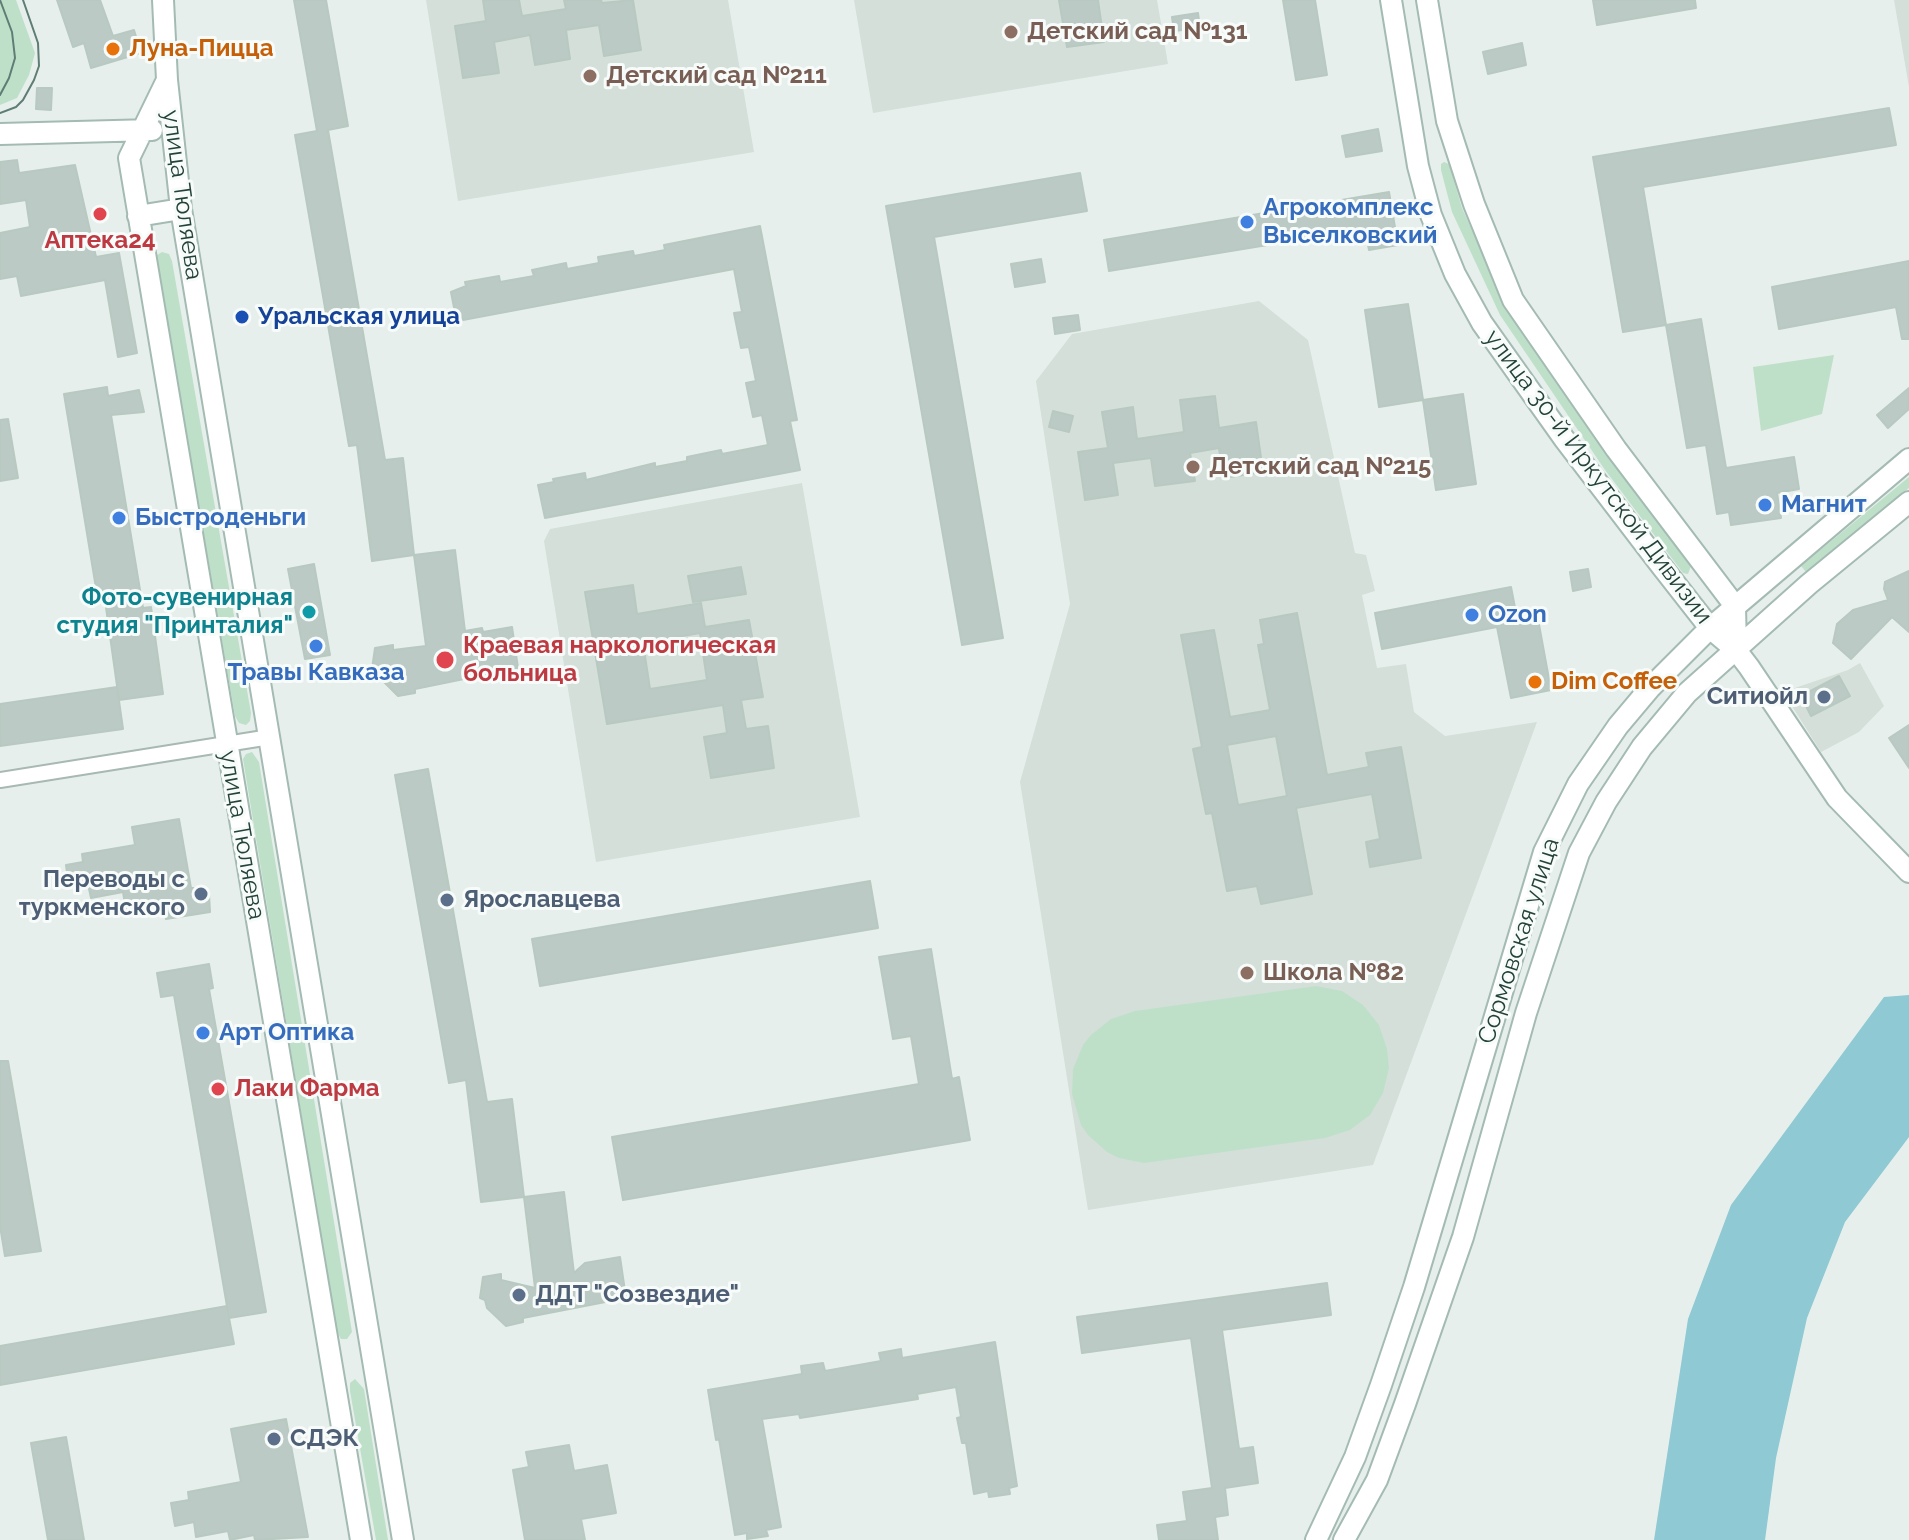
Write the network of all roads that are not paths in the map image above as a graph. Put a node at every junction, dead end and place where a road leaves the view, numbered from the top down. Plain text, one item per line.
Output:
1 (163, 0) edge
2 (1391, 0) edge
3 (1427, 0) edge
4 (167, 80) junction
5 (1447, 121) junction
6 (1412, 128) junction
7 (143, 130) junction
8 (172, 130) junction
9 (0, 134) edge
10 (181, 209) junction
11 (138, 216) junction
12 (1909, 459) edge
13 (1909, 502) edge
14 (1735, 606) junction
15 (1710, 628) junction
16 (1736, 650) junction
17 (270, 737) junction
18 (226, 743) junction
19 (0, 780) edge
20 (1909, 872) edge
21 (1346, 1475) junction
22 (1373, 1488) junction
23 (361, 1540) edge
24 (403, 1540) edge
25 (1316, 1540) edge
26 (1344, 1540) edge

1 - 4 main road
2 - 6 main road, улица 30-й Иркутской Дивизии
3 - 5 main road, улица 30-й Иркутской Дивизии
4 - 7 main road, улица Тюляева
4 - 8 main road, улица Тюляева
5 - 6 main road
5 - 14 main road, улица 30-й Иркутской Дивизии
6 - 15 main road, улица 30-й Иркутской Дивизии
7 - 8 main road
7 - 9 main road
7 - 11 main road, улица Тюляева
8 - 10 main road, улица Тюляева
10 - 11 main road
10 - 17 main road, улица Тюляева
11 - 18 main road, улица Тюляева
12 - 14 main road, Сормовская улица
13 - 16 main road, Сормовская улица
14 - 15 main road, Сормовская улица
14 - 16 main road, улица 30-й Иркутской Дивизии
15 - 16 main road, улица 30-й Иркутской Дивизии
15 - 21 main road, Сормовская улица
16 - 20 main road
16 - 22 main road, Сормовская улица
17 - 18 street
17 - 24 main road, улица Тюляева
18 - 19 street
18 - 23 main road, улица Тюляева
21 - 22 main road
21 - 25 main road, Сормовская улица
22 - 26 main road, Сормовская улица

